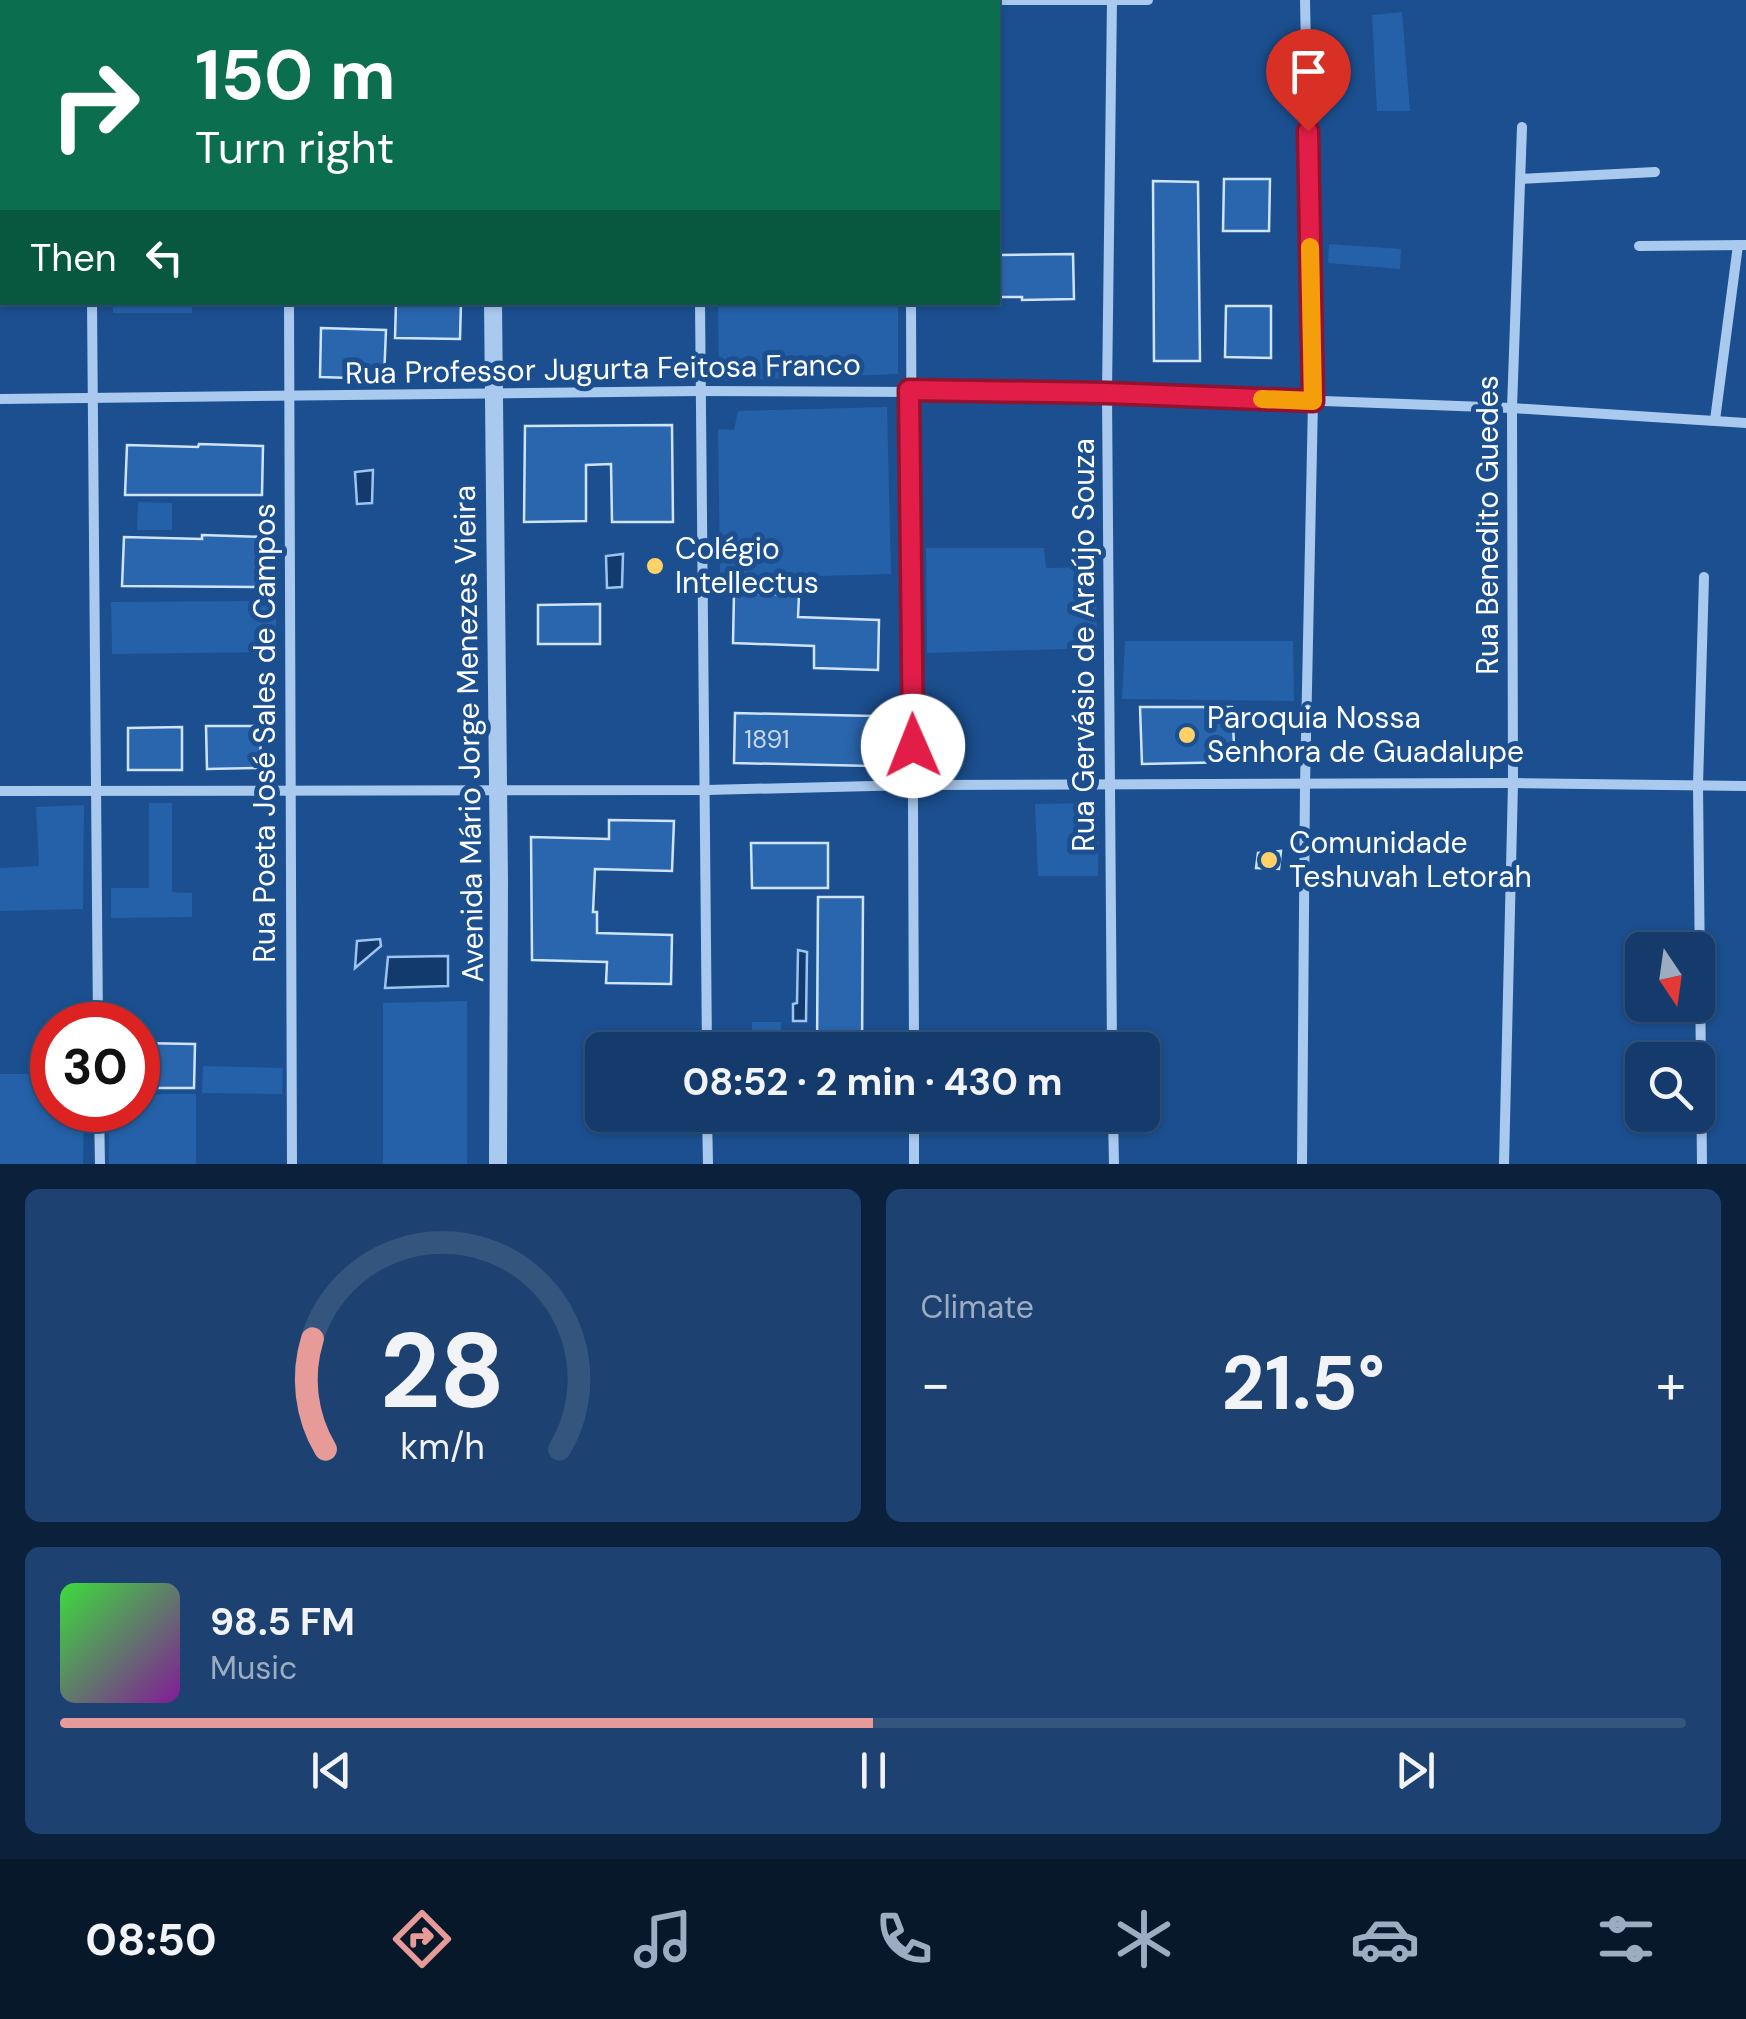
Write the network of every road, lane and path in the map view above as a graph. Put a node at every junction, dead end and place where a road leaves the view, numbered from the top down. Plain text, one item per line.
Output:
1 (1148, 0) edge
2 (1305, 0) edge
3 (1000, 1) edge
4 (1112, 1) edge
5 (1522, 127) dead end
6 (1655, 172) dead end
7 (1521, 178) junction
8 (1742, 245) edge
9 (1639, 246) dead end
10 (92, 305) edge
11 (289, 305) edge
12 (493, 305) edge
13 (700, 305) edge
14 (911, 305) edge
15 (909, 390) junction
16 (699, 392) junction
17 (1107, 393) junction
18 (493, 394) junction
19 (288, 398) junction
20 (0, 399) edge
21 (91, 400) junction
22 (1313, 401) junction
23 (1512, 408) junction
24 (1715, 420) junction
25 (1746, 423) edge
26 (1704, 577) dead end
27 (1512, 783) junction
28 (913, 785) junction
29 (1109, 785) junction
30 (1305, 785) junction
31 (1698, 785) junction
32 (1746, 786) edge
33 (94, 790) junction
34 (497, 790) junction
35 (706, 790) junction
36 (0, 791) edge
37 (291, 791) junction
38 (98, 1002) edge
39 (707, 1032) edge
40 (914, 1032) edge
41 (1112, 1032) edge
42 (99, 1132) edge
43 (707, 1132) edge
44 (914, 1132) edge
45 (1113, 1132) edge
46 (100, 1164) edge
47 (292, 1164) edge
48 (498, 1164) edge
49 (708, 1164) edge
50 (914, 1164) edge
51 (1114, 1164) edge
52 (1302, 1164) edge
53 (1504, 1164) edge
54 (1702, 1164) edge

1 - 4 street
2 - 22 street
3 - 4 street
4 - 17 street, Rua Gervásio de Araújo Souza
5 - 7 street, Rua Benedito Guedes
6 - 7 street
7 - 23 street, Rua Benedito Guedes
8 - 9 street
8 - 24 street
10 - 21 street
11 - 19 street, Rua Poeta José Sales de Campos
12 - 18 street, Avenida Mário Jorge Menezes Vieira
13 - 16 street
14 - 15 street
15 - 16 street, Rua Professor Jugurta Feitosa Franco
15 - 17 street, Rua Professor Jugurta Feitosa Franco
15 - 28 street
16 - 18 street, Rua Professor Jugurta Feitosa Franco
16 - 35 street
17 - 22 street, Rua Professor Jugurta Feitosa Franco
17 - 29 street, Rua Gervásio de Araújo Souza
18 - 19 street, Rua Professor Jugurta Feitosa Franco
18 - 34 street, Avenida Mário Jorge Menezes Vieira
19 - 21 street, Rua Professor Jugurta Feitosa Franco
19 - 37 street, Rua Poeta José Sales de Campos
20 - 21 street, Rua Professor Jugurta Feitosa Franco
21 - 33 street
22 - 23 street, Rua Professor Jugurta Feitosa Franco
22 - 30 street
23 - 24 street, Rua Professor Jugurta Feitosa Franco
23 - 27 street, Rua Benedito Guedes
24 - 25 street, Rua Professor Jugurta Feitosa Franco
26 - 31 street
27 - 30 street
27 - 31 street
27 - 53 street, Rua Benedito Guedes
28 - 29 street
28 - 35 street
28 - 40 street
29 - 30 street
29 - 41 street, Rua Gervásio de Araújo Souza
30 - 52 street
31 - 32 street
31 - 54 street
33 - 36 street
33 - 37 street
33 - 38 street
34 - 35 street
34 - 37 street
34 - 48 street, Avenida Mário Jorge Menezes Vieira
35 - 39 street
37 - 47 street, Rua Poeta José Sales de Campos
42 - 46 street
43 - 49 street
44 - 50 street
45 - 51 street

